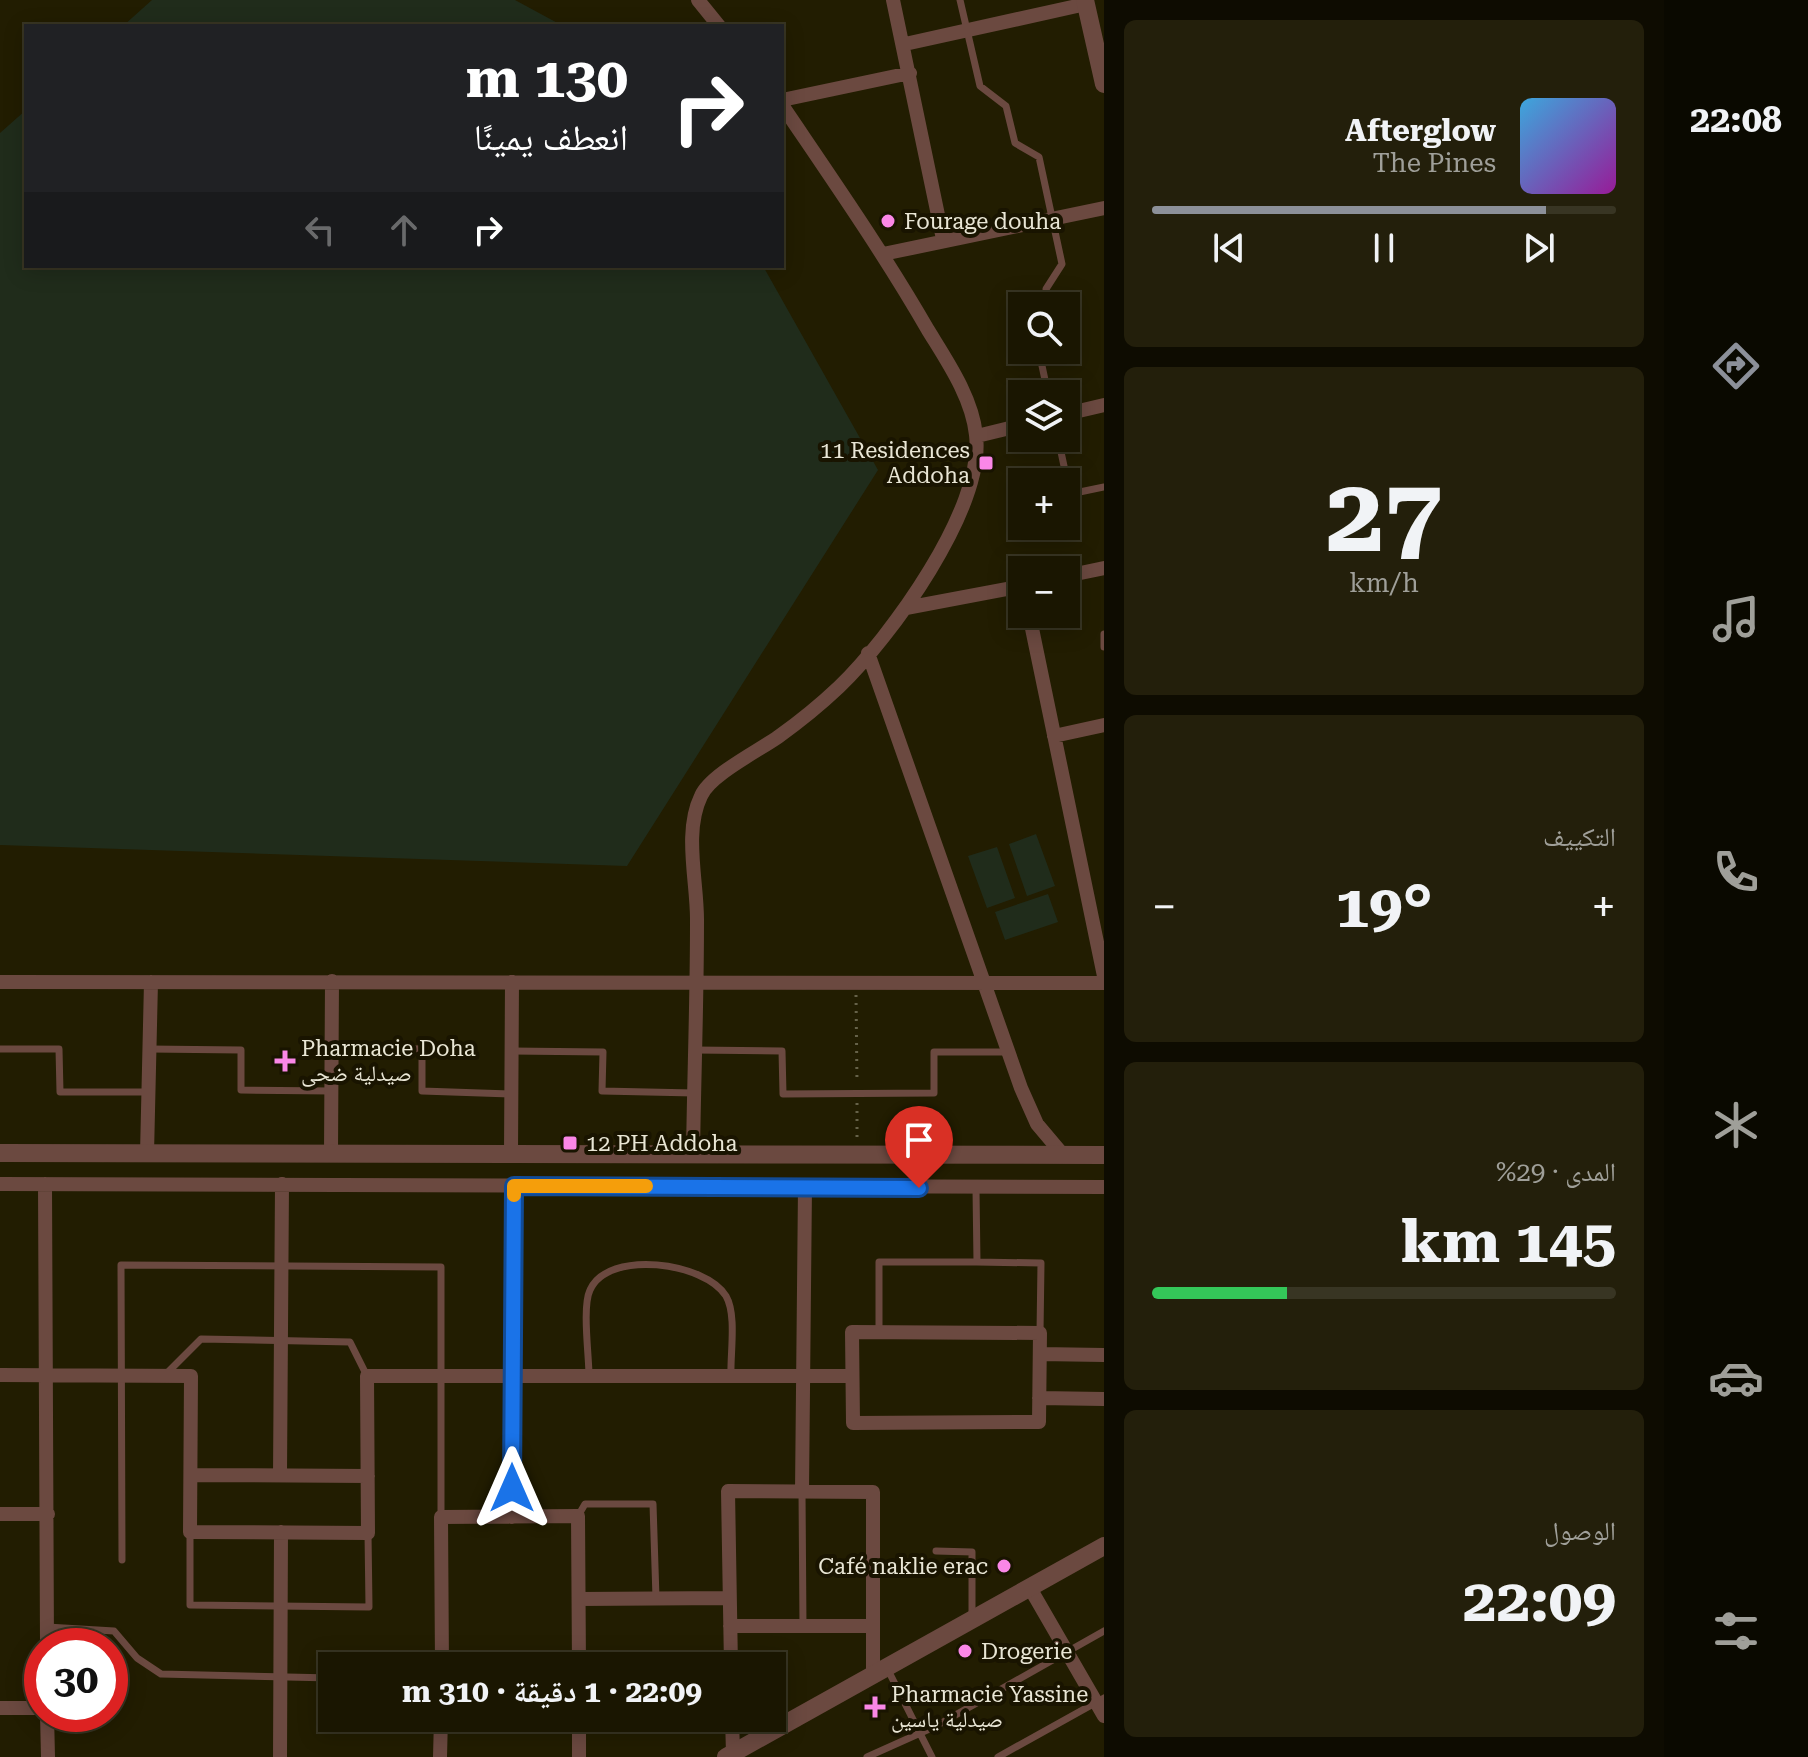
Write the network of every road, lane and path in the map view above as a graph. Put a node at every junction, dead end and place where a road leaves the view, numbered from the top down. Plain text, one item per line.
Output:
1 (698, 0) edge
2 (893, 0) edge
3 (960, 0) edge
4 (1085, 2) edge
5 (717, 24) edge
6 (967, 30) junction
7 (905, 44) junction
8 (910, 73) junction
9 (1104, 84) edge
10 (784, 102) edge
11 (784, 105) edge
12 (1104, 208) edge
13 (1052, 216) junction
14 (943, 239) junction
15 (883, 254) junction
16 (1047, 292) edge
17 (1104, 405) edge
18 (1080, 411) edge
19 (1008, 428) edge
20 (977, 436) junction
21 (1061, 452) edge
22 (1104, 487) edge
23 (1104, 568) edge
24 (1080, 573) edge
25 (1008, 589) edge
26 (906, 608) junction
27 (1032, 628) edge
28 (1104, 634) edge
29 (1104, 647) edge
30 (868, 653) junction
31 (1104, 725) edge
32 (1054, 736) junction
33 (1104, 976) edge
34 (332, 981) junction
35 (0, 982) edge
36 (151, 982) junction
37 (512, 982) junction
38 (696, 982) junction
39 (856, 983) junction
40 (1104, 983) edge
41 (987, 984) junction
42 (331, 1047) junction
43 (0, 1049) edge
44 (149, 1049) junction
45 (695, 1050) junction
46 (512, 1051) junction
47 (1010, 1052) junction
48 (331, 1091) junction
49 (148, 1092) junction
50 (694, 1093) junction
51 (857, 1093) junction
52 (512, 1094) junction
53 (0, 1153) edge
54 (331, 1153) junction
55 (147, 1154) junction
56 (511, 1154) junction
57 (693, 1155) junction
58 (857, 1155) junction
59 (1104, 1155) edge
60 (1064, 1156) junction
61 (0, 1184) edge
62 (45, 1184) junction
63 (282, 1184) junction
64 (514, 1186) junction
65 (805, 1186) junction
66 (1104, 1187) edge
67 (976, 1189) junction
68 (977, 1262) junction
69 (282, 1266) junction
70 (879, 1331) junction
71 (1040, 1333) junction
72 (281, 1340) junction
73 (1040, 1354) junction
74 (1104, 1355) edge
75 (0, 1375) edge
76 (46, 1375) junction
77 (122, 1376) junction
78 (163, 1376) junction
79 (367, 1376) junction
80 (442, 1376) junction
81 (512, 1376) junction
82 (589, 1376) junction
83 (731, 1376) junction
84 (804, 1376) junction
85 (852, 1376) junction
86 (1039, 1398) junction
87 (1104, 1399) edge
88 (191, 1475) junction
89 (280, 1475) junction
90 (368, 1476) junction
91 (802, 1492) junction
92 (0, 1514) edge
93 (48, 1514) junction
94 (578, 1516) junction
95 (441, 1517) junction
96 (512, 1517) junction
97 (190, 1532) junction
98 (281, 1532) junction
99 (368, 1533) junction
100 (1104, 1546) edge
101 (936, 1551) dead end
102 (122, 1560) dead end
103 (1030, 1588) junction
104 (656, 1598) junction
105 (729, 1598) junction
106 (579, 1599) junction
107 (282, 1607) junction
108 (972, 1620) junction
109 (730, 1626) junction
110 (803, 1626) junction
111 (873, 1626) junction
112 (47, 1627) joint
113 (1104, 1631) edge
114 (442, 1652) edge
115 (579, 1652) edge
116 (731, 1652) edge
117 (1068, 1652) junction
118 (880, 1670) junction
119 (282, 1677) junction
120 (318, 1678) edge
121 (1100, 1700) edge
122 (0, 1708) edge
123 (24, 1708) edge
124 (1104, 1716) edge
125 (47, 1732) edge
126 (441, 1732) edge
127 (579, 1732) edge
128 (731, 1732) edge
129 (920, 1734) junction
130 (729, 1756) edge
131 (48, 1757) edge
132 (280, 1757) edge
133 (440, 1757) edge
134 (579, 1757) edge
135 (867, 1757) edge
136 (932, 1757) edge
137 (998, 1757) edge

1 - 5 street
2 - 7 street
3 - 6 lane
4 - 6 street
4 - 9 street
6 - 7 street
6 - 13 lane
7 - 8 street
8 - 10 street
8 - 14 street
11 - 15 street
12 - 13 street
13 - 14 street
13 - 16 lane
14 - 15 street
15 - 20 street
17 - 18 street
19 - 20 street
20 - 26 street
21 - 22 lane
23 - 24 street
25 - 26 street
26 - 30 street
27 - 32 street
28 - 29 lane
30 - 38 street
30 - 41 street
31 - 32 street
32 - 33 street
34 - 36 street
34 - 37 street
34 - 42 street
35 - 36 street
36 - 44 street
37 - 38 street
37 - 46 street
38 - 39 street
38 - 45 street
39 - 41 street
39 - 51 path
40 - 41 street
41 - 47 street
42 - 48 street
42 - 52 lane
43 - 49 lane
44 - 48 lane
44 - 49 street
45 - 50 street
45 - 51 lane
46 - 50 lane
46 - 52 street
47 - 51 lane
47 - 60 street
48 - 54 street
49 - 55 street
50 - 57 street
51 - 58 path
52 - 56 street
53 - 55 street
54 - 55 street
54 - 56 street
56 - 57 street
57 - 58 street
58 - 60 street
59 - 60 street
61 - 62 street
62 - 63 street
62 - 76 street
63 - 64 street
63 - 69 street
64 - 65 street
64 - 81 street
65 - 67 street
65 - 84 street
66 - 67 street
67 - 68 lane
68 - 70 lane
68 - 71 lane
69 - 72 street
69 - 77 lane
69 - 80 lane
70 - 71 street
70 - 85 street
71 - 73 street
72 - 78 lane
72 - 79 lane
72 - 89 street
73 - 74 street
73 - 86 street
75 - 76 street
76 - 77 street
76 - 93 street
77 - 78 street
77 - 102 lane
78 - 88 street
79 - 80 street
79 - 90 street
80 - 81 street
80 - 95 lane
81 - 82 street
81 - 96 street
82 - 83 street
82 - 83 lane
83 - 84 street
84 - 85 street
84 - 91 street
85 - 86 street
86 - 87 street
88 - 89 street
88 - 97 street
89 - 90 street
90 - 99 street
91 - 105 street
91 - 110 lane
91 - 111 street
92 - 93 street
93 - 112 street
94 - 96 street
94 - 104 lane
94 - 106 street
95 - 96 street
95 - 114 street
97 - 98 street
97 - 107 lane
98 - 99 street
98 - 107 street
99 - 107 lane
100 - 103 street
101 - 108 lane
103 - 108 street
103 - 117 street
104 - 105 street
104 - 106 street
105 - 109 street
106 - 115 street
107 - 119 street
108 - 118 street
109 - 110 street
109 - 116 street
110 - 111 street
111 - 118 street
112 - 119 lane
113 - 117 lane
117 - 121 street
117 - 129 lane
118 - 129 lane
118 - 130 street
119 - 120 lane
119 - 132 street
121 - 124 street
121 - 137 lane
122 - 123 street
125 - 131 street
126 - 133 street
127 - 134 street
128 - 130 street
129 - 135 lane
129 - 136 lane

